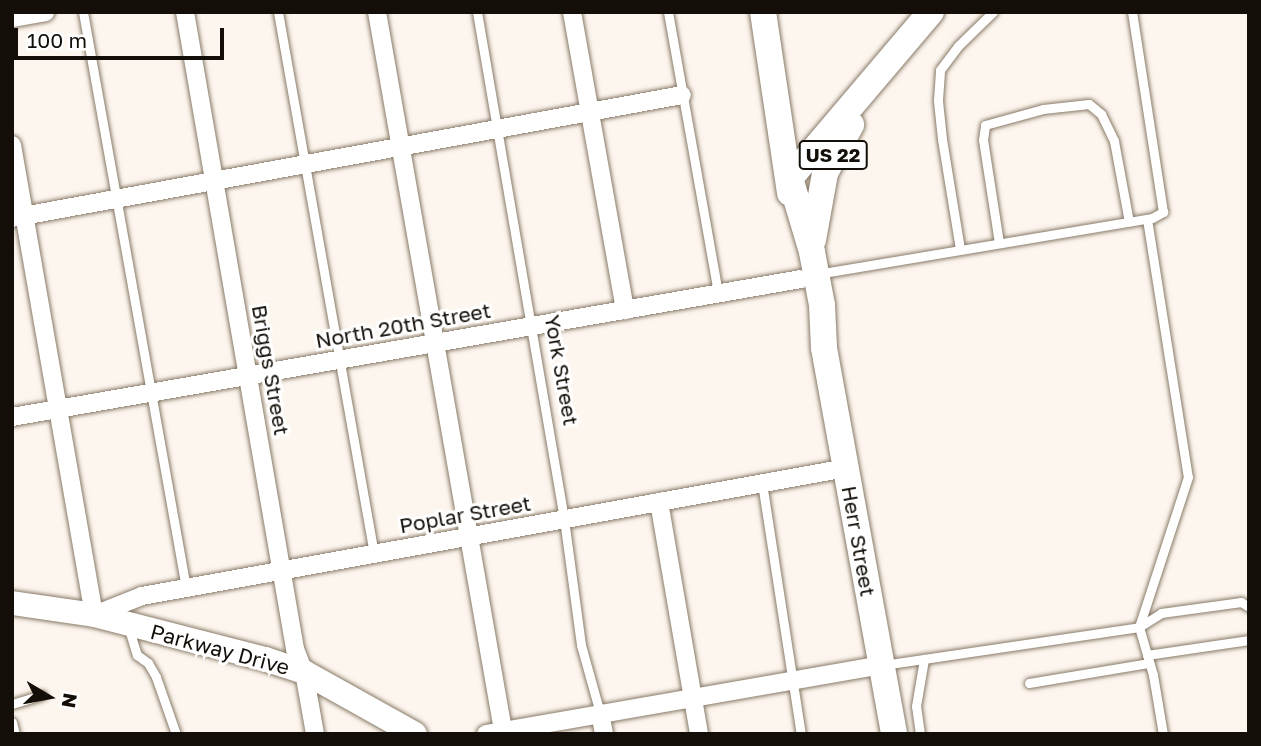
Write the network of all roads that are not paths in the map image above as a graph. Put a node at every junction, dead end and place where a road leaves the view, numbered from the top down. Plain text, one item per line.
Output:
1 (45, 12) edge
2 (83, 12) edge
3 (185, 12) edge
4 (278, 12) edge
5 (377, 12) edge
6 (477, 12) edge
7 (572, 12) edge
8 (667, 12) edge
9 (764, 12) edge
10 (932, 12) edge
11 (993, 12) edge
12 (1132, 12) edge
13 (12, 18) edge
14 (885, 69) junction
15 (682, 95) junction
16 (589, 112) junction
17 (497, 129) junction
18 (12, 145) edge
19 (401, 146) junction
20 (304, 164) junction
21 (790, 178) junction
22 (215, 181) junction
23 (116, 198) junction
24 (18, 216) edge
25 (1147, 219) junction
26 (1129, 222) junction
27 (999, 243) junction
28 (960, 249) junction
29 (810, 268) junction
30 (718, 294) junction
31 (625, 310) junction
32 (531, 326) junction
33 (435, 343) junction
34 (339, 360) junction
35 (250, 375) junction
36 (151, 393) junction
37 (59, 408) junction
38 (12, 417) edge
39 (846, 468) junction
40 (762, 483) junction
41 (659, 502) junction
42 (564, 519) junction
43 (469, 537) junction
44 (374, 554) junction
45 (282, 571) junction
46 (186, 588) junction
47 (12, 603) edge
48 (1249, 607) edge
49 (94, 614) junction
50 (127, 624) junction
51 (1139, 627) junction
52 (1249, 640) edge
53 (924, 659) junction
54 (1148, 659) junction
55 (881, 665) junction
56 (304, 672) junction
57 (791, 681) junction
58 (1029, 683) dead end
59 (42, 695) dead end
60 (692, 698) junction
61 (12, 704) edge
62 (600, 713) junction
63 (12, 722) edge
64 (494, 732) edge
65 (15, 734) edge
66 (176, 734) edge
67 (315, 734) edge
68 (415, 734) edge
69 (604, 734) edge
70 (699, 734) edge
71 (801, 734) edge
72 (894, 734) edge
73 (920, 734) edge
74 (1163, 734) edge

1 - 13 street
2 - 23 lane
3 - 22 street, Briggs Street
4 - 20 lane
5 - 19 street
6 - 17 lane, York Street
7 - 16 street
8 - 15 lane
9 - 21 main road, Herr Street
10 - 14 main road, US 22
11 - 28 lane
12 - 25 lane
14 - 21 main road, US 22
14 - 29 main road, US 22
15 - 16 street
15 - 30 lane
16 - 17 street
16 - 31 street
17 - 19 street
17 - 32 lane, York Street
18 - 24 street
19 - 20 street
19 - 33 street
20 - 22 street
20 - 34 lane
21 - 29 main road, Herr Street
22 - 23 street
22 - 35 street, Briggs Street
23 - 24 street
23 - 36 lane
24 - 37 street
25 - 26 lane
25 - 51 lane
26 - 27 lane
26 - 27 lane
27 - 28 lane
28 - 29 lane
29 - 30 street, North 20th Street
29 - 39 main road, Herr Street / US 22
30 - 31 street, North 20th Street
31 - 32 street, North 20th Street
32 - 33 street, North 20th Street
32 - 42 lane, York Street
33 - 34 street, North 20th Street
33 - 43 street
34 - 35 street, North 20th Street
34 - 44 lane
35 - 36 street, North 20th Street
35 - 45 street, Briggs Street
36 - 37 street, North 20th Street
36 - 46 lane
37 - 38 street, North 20th Street
37 - 49 street
39 - 40 street, Poplar Street
39 - 55 main road, Herr Street / US 22
40 - 41 street, Poplar Street
40 - 57 lane
41 - 42 street, Poplar Street
41 - 60 street
42 - 43 street, Poplar Street
42 - 62 lane, York Street
43 - 44 street, Poplar Street
43 - 64 street
44 - 45 street, Poplar Street
45 - 46 street, Poplar Street
45 - 56 street, Briggs Street
46 - 49 street, Poplar Street
47 - 49 street, Parkway Drive
48 - 51 lane
49 - 50 street, Parkway Drive
50 - 56 street, Parkway Drive
50 - 66 lane
51 - 53 lane
51 - 54 lane
52 - 54 lane
53 - 55 lane
53 - 73 lane
54 - 58 lane
54 - 74 lane
55 - 57 street
55 - 72 main road, Herr Street / US 22
56 - 67 street, Briggs Street
56 - 68 street, Parkway Drive
57 - 60 street
57 - 71 lane
59 - 61 lane
60 - 62 street
60 - 70 street
62 - 64 street
62 - 69 street, York Street
63 - 65 lane

